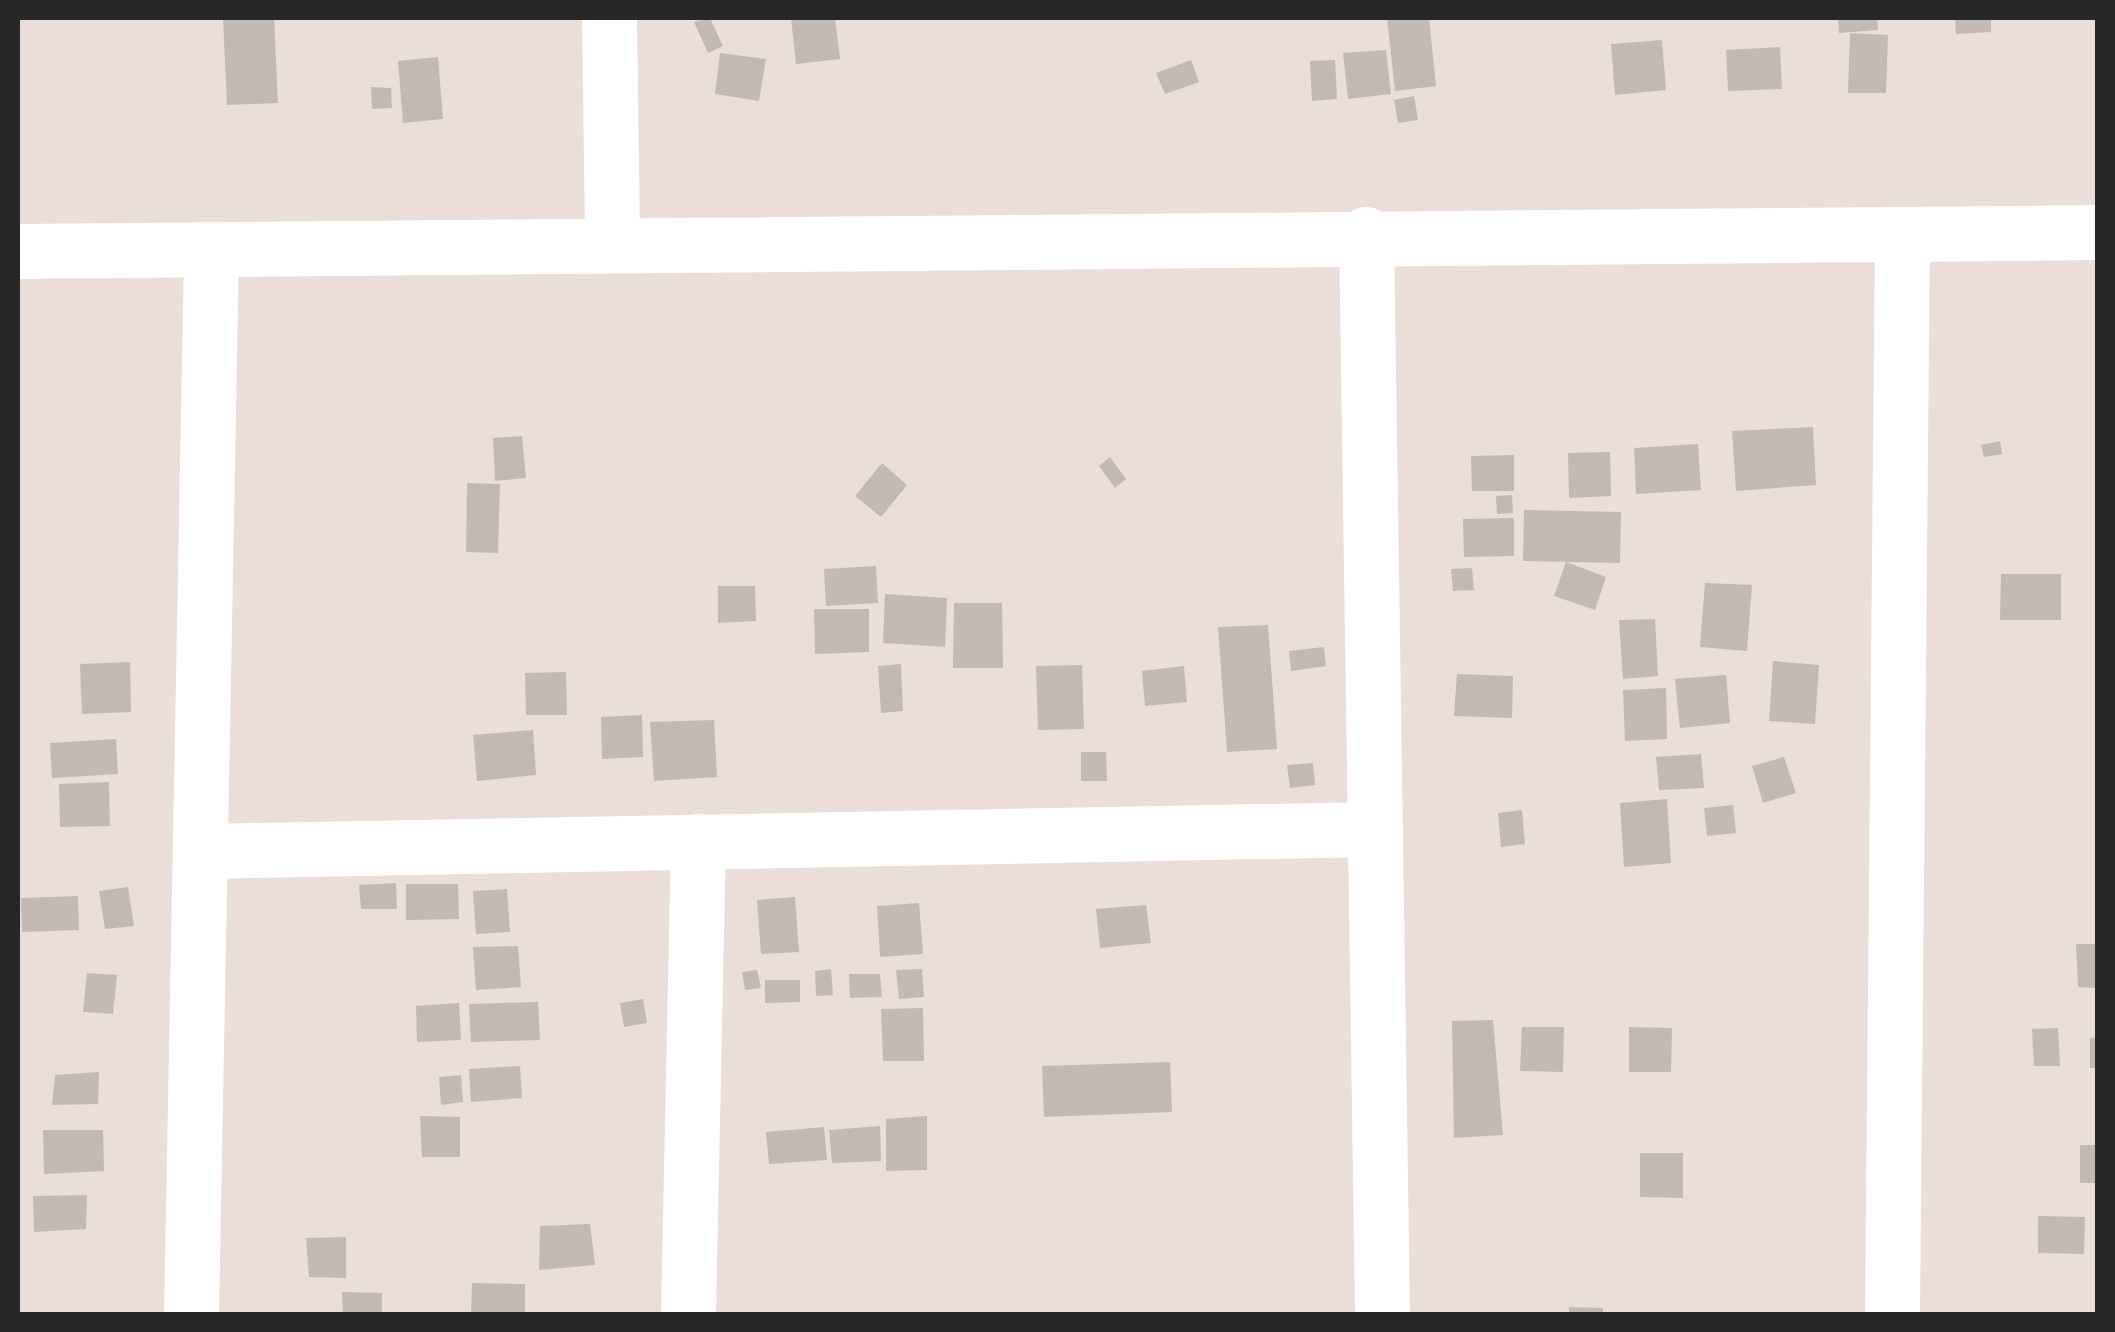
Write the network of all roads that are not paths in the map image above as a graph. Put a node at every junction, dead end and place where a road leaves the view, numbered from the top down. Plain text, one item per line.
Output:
1 (608, 18) edge
2 (2098, 232) edge
3 (1366, 234) junction
4 (1902, 239) junction
5 (612, 246) junction
6 (18, 251) edge
7 (210, 255) junction
8 (1375, 829) junction
9 (698, 840) junction
10 (203, 851) junction
11 (192, 1314) edge
12 (688, 1314) edge
13 (1382, 1314) edge
14 (1892, 1314) edge

1 - 5 street
2 - 4 street
3 - 4 street
3 - 5 street
3 - 8 street
4 - 14 street
5 - 7 street
6 - 7 street
7 - 10 street
8 - 9 street
8 - 13 street
9 - 10 street
9 - 12 street
10 - 11 street

